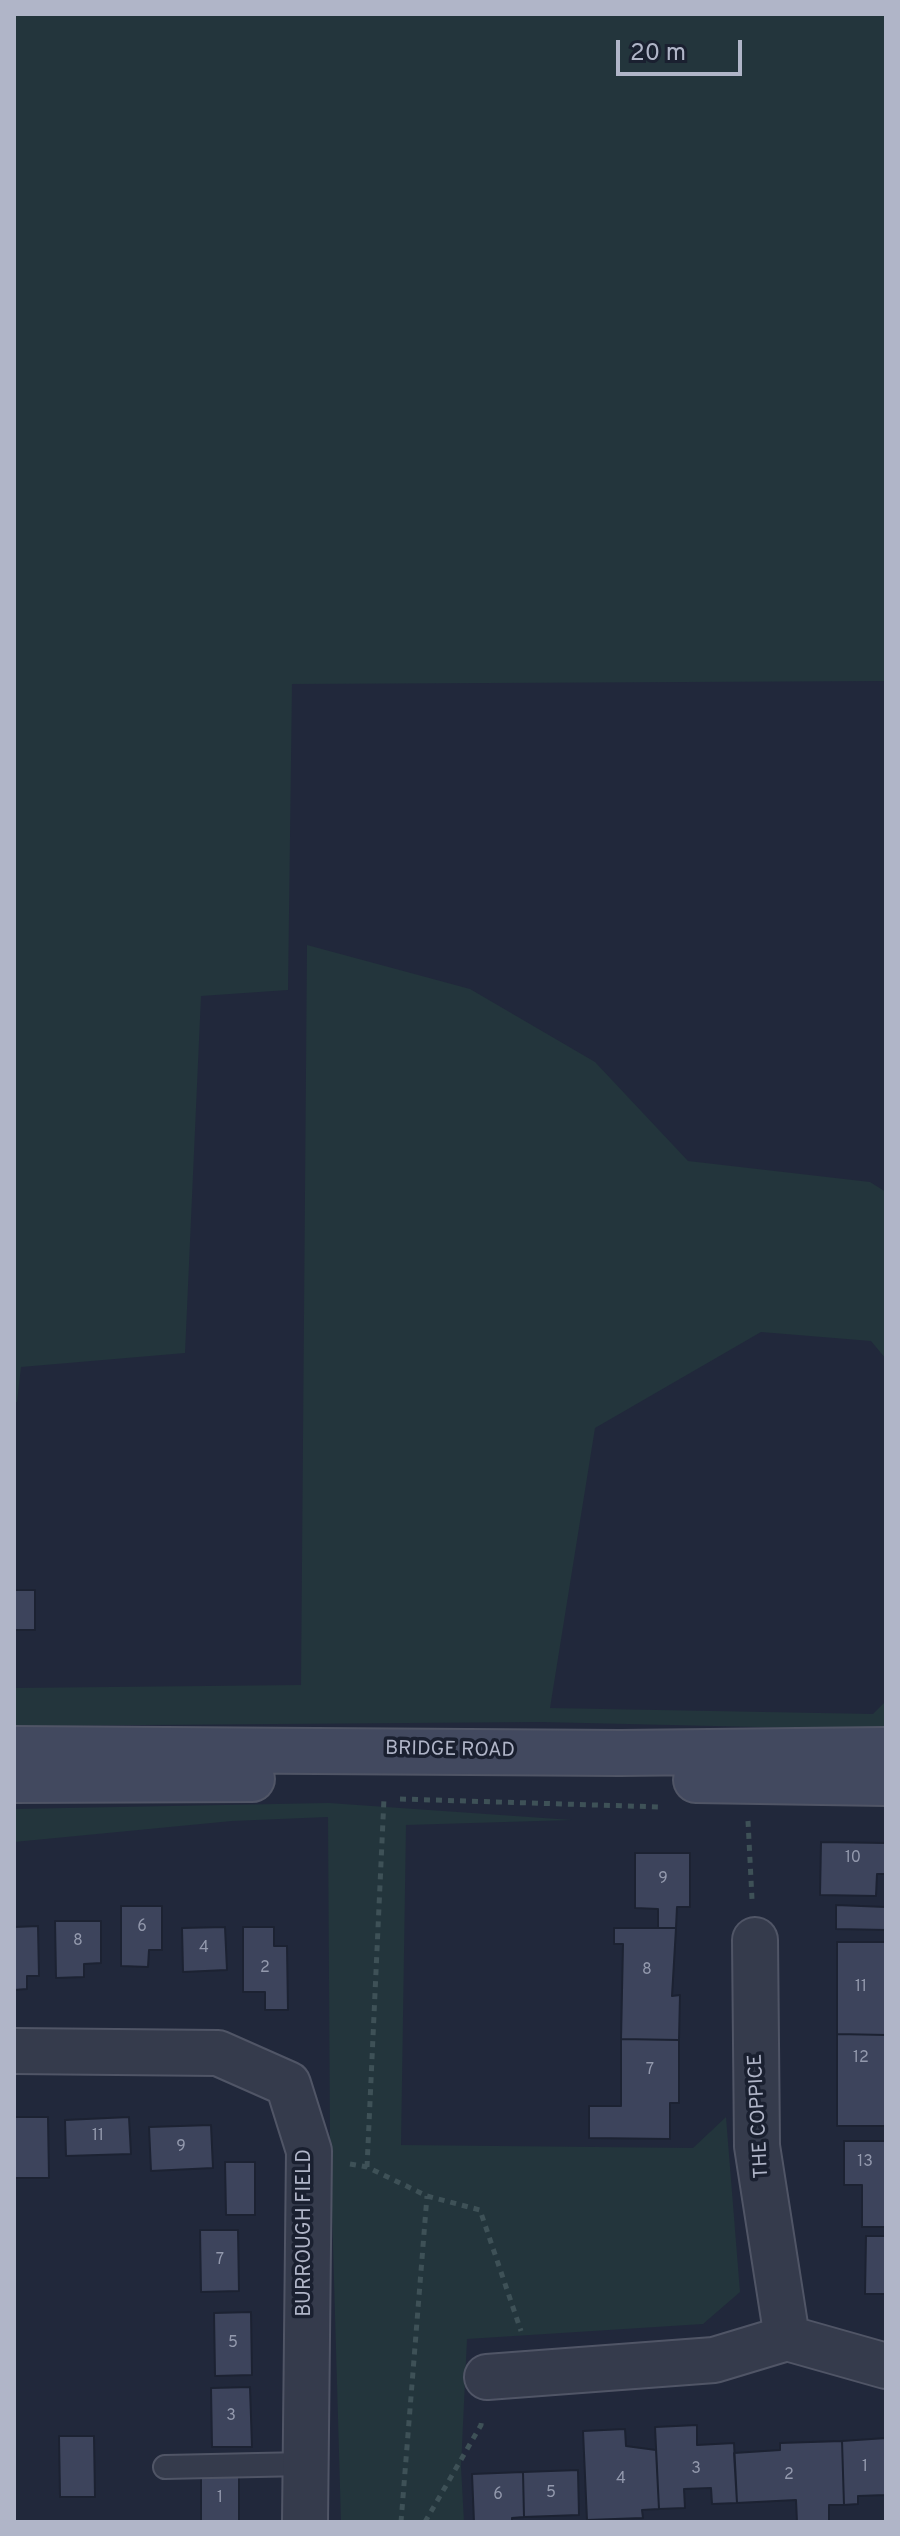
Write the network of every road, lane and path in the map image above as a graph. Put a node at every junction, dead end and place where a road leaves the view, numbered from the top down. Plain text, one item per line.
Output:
1 (14, 1749) edge
2 (886, 1750) edge
3 (14, 1780) edge
4 (886, 1783) edge
5 (370, 1798) dead end
6 (384, 1798) junction
7 (669, 1807) dead end
8 (748, 1810) dead end
9 (758, 1939) joint
10 (14, 2051) edge
11 (427, 2196) junction
12 (787, 2338) junction
13 (886, 2366) edge
14 (535, 2374) junction
15 (487, 2377) joint
16 (304, 2464) junction
17 (165, 2467) dead end
18 (305, 2522) edge
19 (401, 2522) edge
20 (425, 2522) edge

1 - 2 main road, BRIDGE ROAD
3 - 4 main road, BRIDGE ROAD
5 - 6 path
6 - 7 path
6 - 11 path
8 - 9 path
9 - 12 street, THE COPPICE
10 - 16 street, BURROUGH FIELD
11 - 14 path
11 - 19 path
12 - 13 street
12 - 14 street
14 - 15 street
15 - 20 path
16 - 17 lane
16 - 18 street, BURROUGH FIELD

